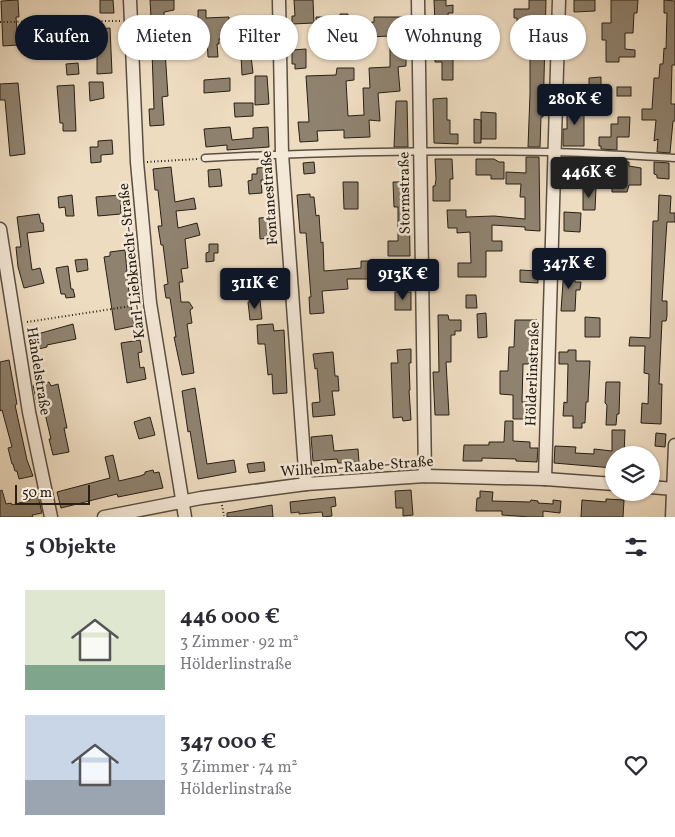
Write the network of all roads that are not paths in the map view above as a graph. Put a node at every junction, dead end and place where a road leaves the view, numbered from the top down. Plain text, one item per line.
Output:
1 (130, 0) edge
2 (279, 0) edge
3 (418, 0) edge
4 (559, 0) edge
5 (420, 151) junction
6 (555, 152) junction
7 (282, 154) junction
8 (205, 158) road end
9 (675, 158) edge
10 (0, 230) edge
11 (675, 445) edge
12 (425, 476) junction
13 (545, 479) junction
14 (605, 483) edge
15 (306, 484) junction
16 (660, 488) edge
17 (673, 489) junction
18 (182, 501) junction
19 (51, 517) edge
20 (104, 517) edge
21 (185, 517) edge
22 (672, 517) edge

1 - 18 street, Karl-Liebknecht-Straße
2 - 7 street, Fontanestraße
3 - 5 street, Stormstraße
4 - 6 street, Hölderlinstraße
5 - 6 lane
5 - 7 lane
5 - 12 street, Stormstraße
6 - 9 lane
6 - 13 street, Hölderlinstraße
7 - 8 lane
7 - 15 street, Fontanestraße
10 - 19 street, Händelstraße
11 - 17 street
12 - 13 street, Wilhelm-Raabe-Straße
12 - 15 street, Wilhelm-Raabe-Straße
13 - 14 street, Wilhelm-Raabe-Straße
15 - 18 street, Wilhelm-Raabe-Straße
16 - 17 street
17 - 22 street
18 - 20 street, Wilhelm-Raabe-Straße
18 - 21 street, Karl-Liebknecht-Straße

